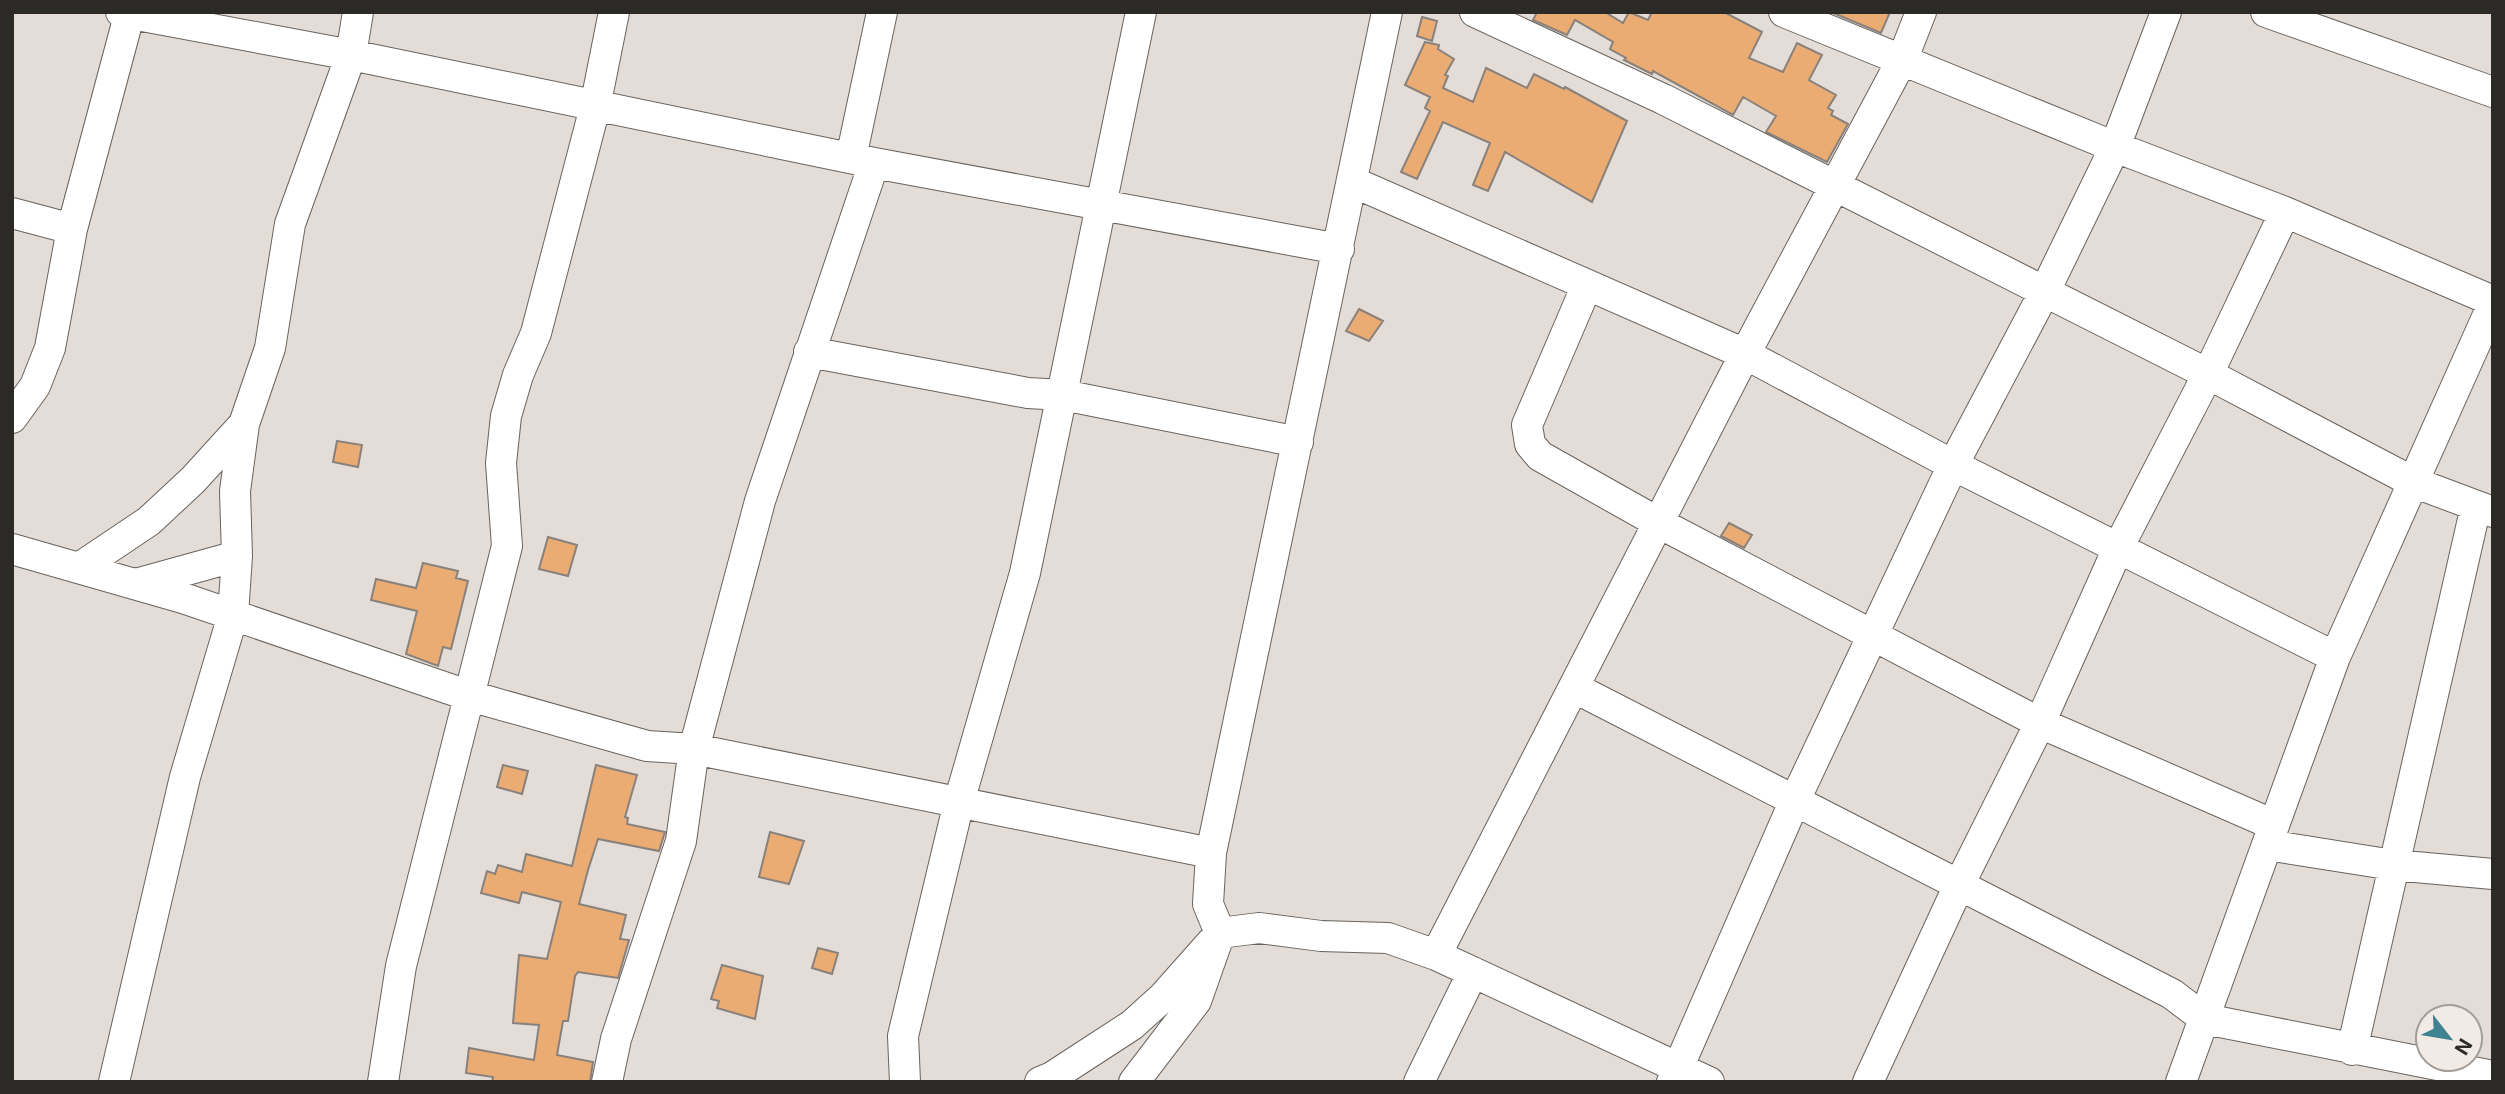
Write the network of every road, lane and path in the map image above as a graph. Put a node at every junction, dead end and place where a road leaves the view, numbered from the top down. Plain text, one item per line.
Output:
1 (358, 12) edge
2 (614, 12) edge
3 (882, 12) edge
4 (1141, 12) edge
5 (1387, 12) edge
6 (1475, 12) edge
7 (1784, 12) edge
8 (1921, 12) edge
9 (2166, 12) edge
10 (2266, 12) edge
11 (127, 13) edge
12 (351, 55) junction
13 (1903, 58) junction
14 (2493, 92) edge
15 (595, 107) junction
16 (2115, 147) junction
17 (863, 161) junction
18 (1353, 182) junction
19 (1834, 187) junction
20 (1103, 204) junction
21 (2285, 212) junction
22 (12, 213) edge
23 (72, 229) junction
24 (1339, 248) junction
25 (1587, 285) junction
26 (2044, 293) junction
27 (2493, 302) edge
28 (808, 352) junction
29 (1745, 354) junction
30 (2208, 374) junction
31 (1063, 396) junction
32 (12, 418) edge
33 (244, 424) junction
34 (1298, 442) junction
35 (1953, 465) junction
36 (2413, 482) junction
37 (2484, 509) edge
38 (1660, 523) junction
39 (2119, 546) junction
40 (12, 549) edge
41 (237, 556) junction
42 (79, 568) junction
43 (135, 584) junction
44 (233, 615) junction
45 (1874, 634) junction
46 (2335, 657) junction
47 (1575, 688) junction
48 (470, 696) junction
49 (2040, 723) junction
50 (694, 749) junction
51 (1795, 800) junction
52 (959, 802) junction
53 (2271, 835) junction
54 (1211, 853) junction
55 (2393, 865) junction
56 (2493, 874) edge
57 (1959, 885) junction
58 (1220, 933) junction
59 (1436, 955) junction
60 (1473, 972) junction
61 (2205, 1019) junction
62 (2352, 1050) junction
63 (1675, 1075) edge
64 (2493, 1076) edge
65 (388, 1081) edge
66 (114, 1082) edge
67 (607, 1082) edge
68 (905, 1082) edge
69 (1040, 1082) edge
70 (1134, 1082) edge
71 (1419, 1082) edge
72 (1709, 1082) edge
73 (1868, 1082) edge
74 (2181, 1082) edge

1 - 12 street
2 - 15 street
3 - 17 street
4 - 20 street
5 - 18 street
6 - 19 street
7 - 13 street
8 - 13 street
9 - 16 street
10 - 14 street
11 - 12 street
11 - 23 street
12 - 15 street
12 - 33 street
13 - 16 street
13 - 19 street
15 - 17 street
15 - 48 street
16 - 21 street
16 - 26 street
17 - 20 street
17 - 28 street
18 - 24 street
18 - 25 street
19 - 26 street
19 - 29 street
20 - 24 street
20 - 31 street
21 - 27 street
21 - 30 street
22 - 23 street
23 - 32 street
24 - 34 street
25 - 29 street
25 - 38 street
26 - 30 street
26 - 35 street
27 - 36 street
28 - 31 street
28 - 50 street
29 - 35 street
29 - 38 street
30 - 36 street
30 - 39 street
31 - 34 street
31 - 52 street
33 - 41 street
33 - 42 street
34 - 54 street
35 - 39 street
35 - 45 street
36 - 37 street
36 - 46 street
37 - 55 street
38 - 45 street
38 - 47 street
39 - 46 street
39 - 49 street
40 - 42 street
41 - 43 street
41 - 44 street
42 - 43 street
43 - 44 street
44 - 48 street
44 - 66 street
45 - 49 street
45 - 51 street
46 - 53 street
47 - 51 street
47 - 59 street
48 - 50 street
48 - 65 street
49 - 53 street
49 - 57 street
50 - 52 street
50 - 67 street
51 - 57 street
51 - 63 street
52 - 54 street
52 - 68 street
53 - 55 street
53 - 61 street
54 - 58 street
55 - 56 street
55 - 62 street
57 - 61 street
57 - 73 street
58 - 59 street
58 - 69 street
58 - 70 street
59 - 60 street
60 - 63 street
60 - 71 street
61 - 62 street
61 - 74 street
62 - 64 street
63 - 72 street

